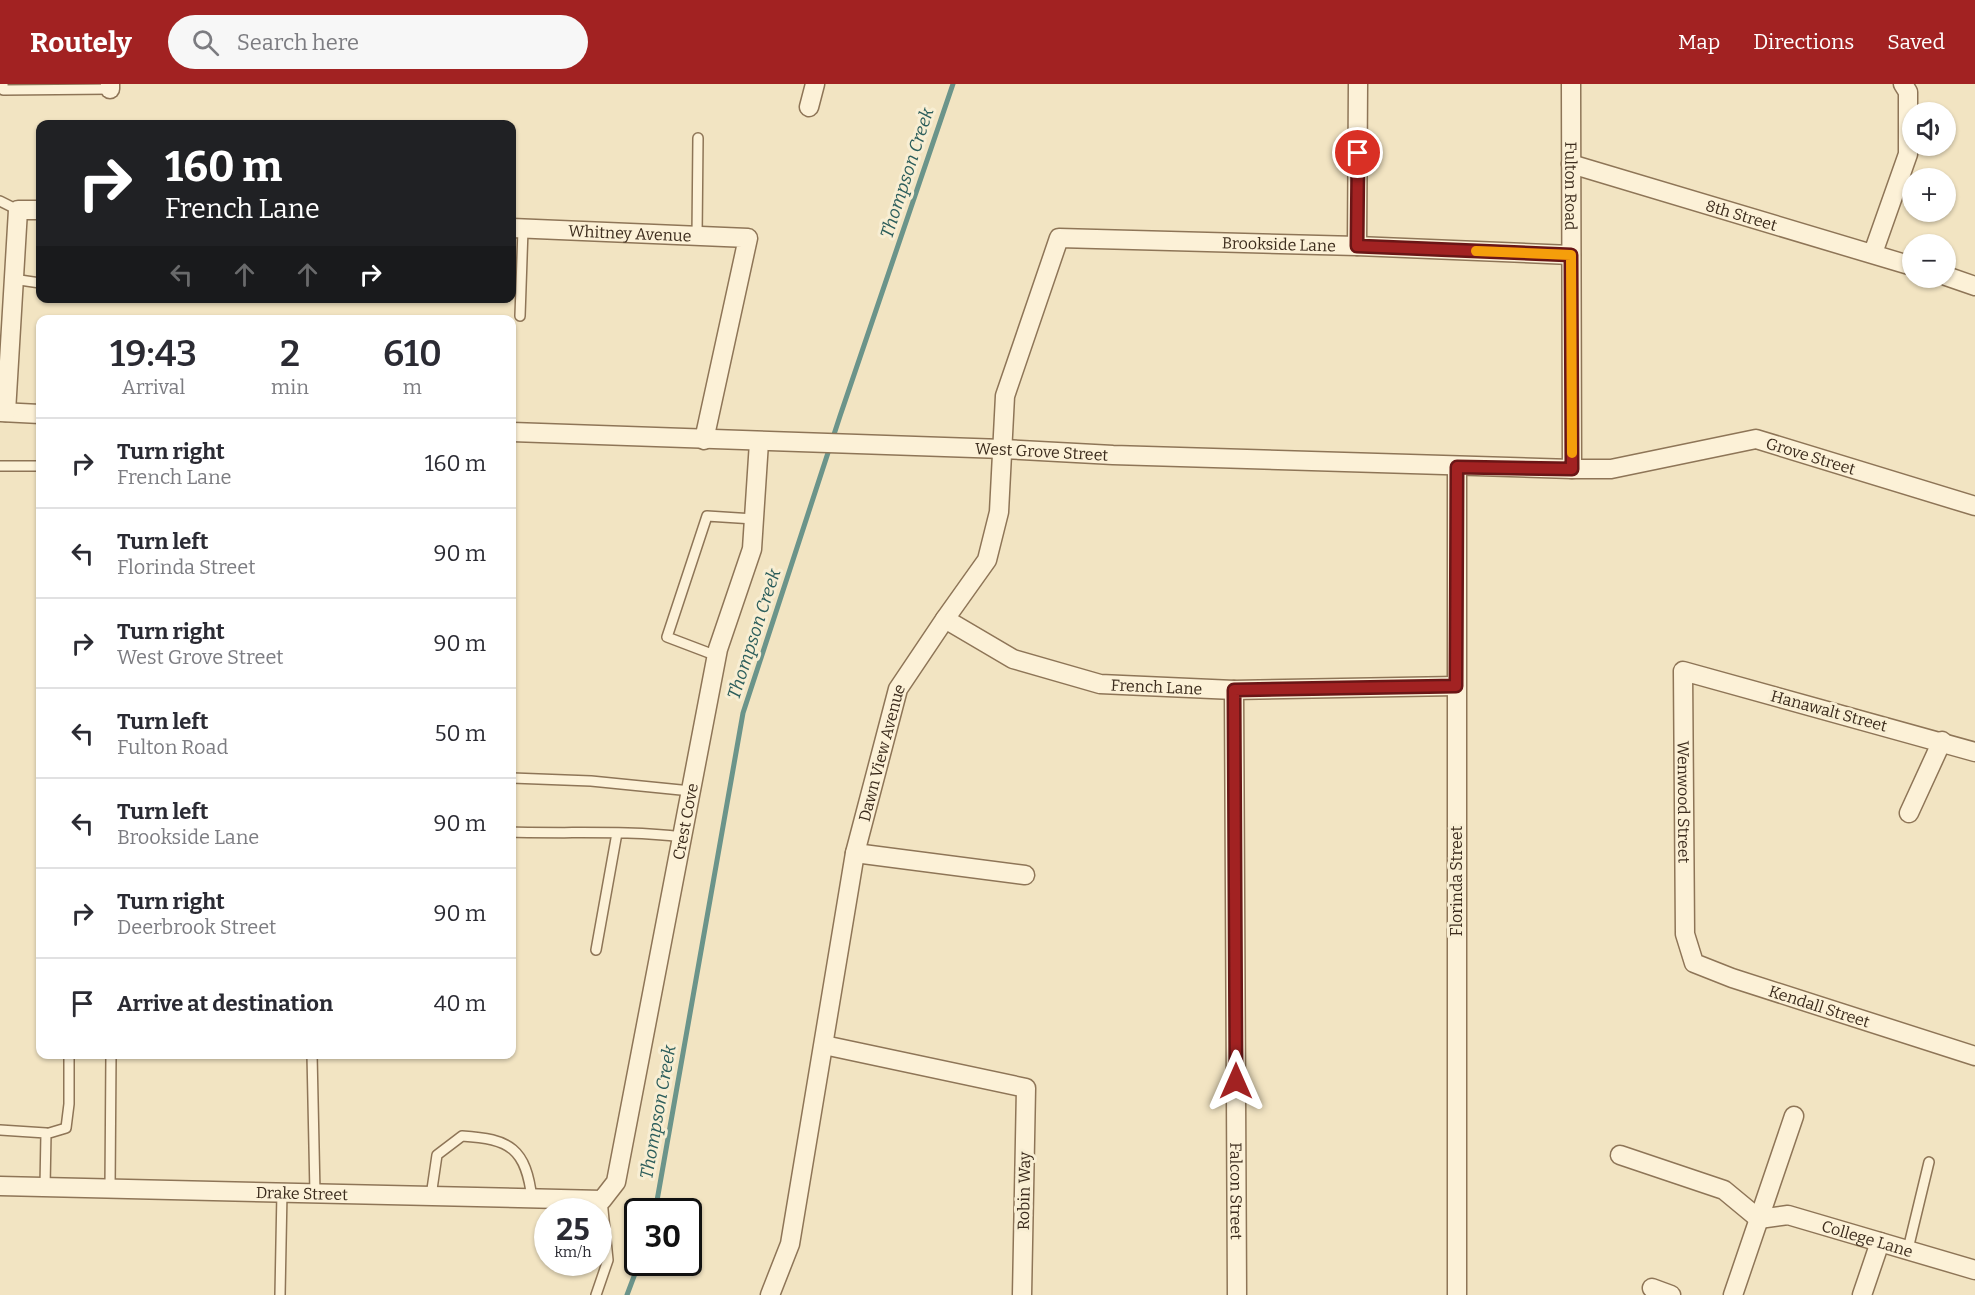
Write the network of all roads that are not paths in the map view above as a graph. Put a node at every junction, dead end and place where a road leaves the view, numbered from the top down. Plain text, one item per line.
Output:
1 (3, 84) edge
2 (815, 84) edge
3 (1358, 84) edge
4 (1571, 84) edge
5 (1903, 84) edge
6 (110, 87) edge
7 (809, 107) dead end
8 (698, 138) dead end
9 (1571, 164) junction
10 (0, 201) edge
11 (18, 210) junction
12 (36, 210) edge
13 (517, 229) edge
14 (697, 236) junction
15 (1059, 238) joint
16 (1357, 246) junction
17 (1872, 253) junction
18 (1571, 255) junction
19 (1902, 263) edge
20 (14, 279) junction
21 (1956, 279) edge
22 (36, 282) edge
23 (1975, 285) edge
24 (520, 316) dead end
25 (3, 412) edge
26 (36, 414) edge
27 (516, 432) edge
28 (704, 440) junction
29 (759, 442) junction
30 (1003, 449) junction
31 (0, 466) edge
32 (36, 466) edge
33 (1457, 467) junction
34 (1572, 469) junction
35 (1975, 507) edge
36 (754, 519) junction
37 (945, 619) junction
38 (717, 656) junction
39 (1683, 671) joint
40 (1456, 686) junction
41 (1234, 690) junction
42 (1941, 741) junction
43 (1975, 752) edge
44 (516, 778) edge
45 (691, 791) junction
46 (1909, 813) dead end
47 (516, 832) edge
48 (617, 833) junction
49 (682, 837) junction
50 (855, 853) junction
51 (1024, 875) dead end
52 (1685, 934) joint
53 (596, 950) dead end
54 (824, 1046) junction
55 (1975, 1056) edge
56 (69, 1059) edge
57 (111, 1059) edge
58 (312, 1059) edge
59 (1794, 1116) dead end
60 (0, 1130) edge
61 (46, 1134) junction
62 (1620, 1155) dead end
63 (1929, 1162) dead end
64 (0, 1186) edge
65 (45, 1187) junction
66 (110, 1189) junction
67 (282, 1192) junction
68 (315, 1193) junction
69 (431, 1196) junction
70 (532, 1198) joint
71 (604, 1198) edge
72 (1759, 1219) junction
73 (1880, 1242) junction
74 (1908, 1250) junction
75 (1975, 1270) edge
76 (603, 1276) edge
77 (1652, 1288) dead end
78 (280, 1295) edge
79 (596, 1295) edge
80 (771, 1295) edge
81 (1022, 1295) edge
82 (1237, 1295) edge
83 (1457, 1295) edge
84 (1671, 1295) edge
85 (1733, 1295) edge
86 (1862, 1295) edge

1 - 6 lane
2 - 7 street
3 - 16 street
4 - 9 street, Fulton Road
5 - 17 street
8 - 14 lane
9 - 17 street, 8th Street
9 - 18 street, Fulton Road
10 - 11 lane
11 - 12 street
11 - 20 street
13 - 14 street, Whitney Avenue
13 - 24 lane
14 - 28 street, Whitney Avenue
15 - 16 street, Brookside Lane
15 - 30 street, Dawn View Avenue
16 - 18 street, Brookside Lane
17 - 19 street, 8th Street
18 - 34 street, Fulton Road
20 - 22 lane
20 - 25 street
21 - 23 street
25 - 26 street
27 - 28 street, West Grove Street
28 - 29 street, West Grove Street
29 - 30 street, West Grove Street
29 - 36 street, Crest Cove
30 - 33 street, West Grove Street
30 - 37 street, Dawn View Avenue
31 - 32 lane
33 - 34 street, West Grove Street
33 - 40 street, Florinda Street
34 - 35 street, Grove Street
36 - 38 street, Crest Cove
36 - 38 lane
37 - 41 street, French Lane
37 - 50 street, Dawn View Avenue
38 - 45 street, Crest Cove
39 - 42 street, Hanawalt Street
39 - 52 street, Wenwood Street
40 - 41 street, French Lane
40 - 83 street, Florinda Street
41 - 82 street, Falcon Street
42 - 43 street, Hanawalt Street
42 - 46 street
44 - 45 lane
45 - 49 street, Crest Cove
47 - 48 lane
48 - 49 lane
48 - 53 lane
49 - 71 street, Crest Cove
50 - 51 street
50 - 54 street, Dawn View Avenue
52 - 55 street, Kendall Street
54 - 80 street, Dawn View Avenue
54 - 81 street, Robin Way
56 - 61 lane
57 - 66 lane
58 - 68 lane
59 - 72 street
60 - 61 lane
61 - 65 lane
62 - 72 street
63 - 74 lane
64 - 65 street, Drake Street
65 - 66 street, Drake Street
66 - 67 street, Drake Street
67 - 68 street, Drake Street
67 - 78 lane
68 - 69 street, Drake Street
69 - 70 street, Drake Street
69 - 70 lane
72 - 73 street, College Lane
72 - 85 street
73 - 74 street, College Lane
73 - 86 street
74 - 75 street, College Lane
76 - 79 lane
77 - 84 street

